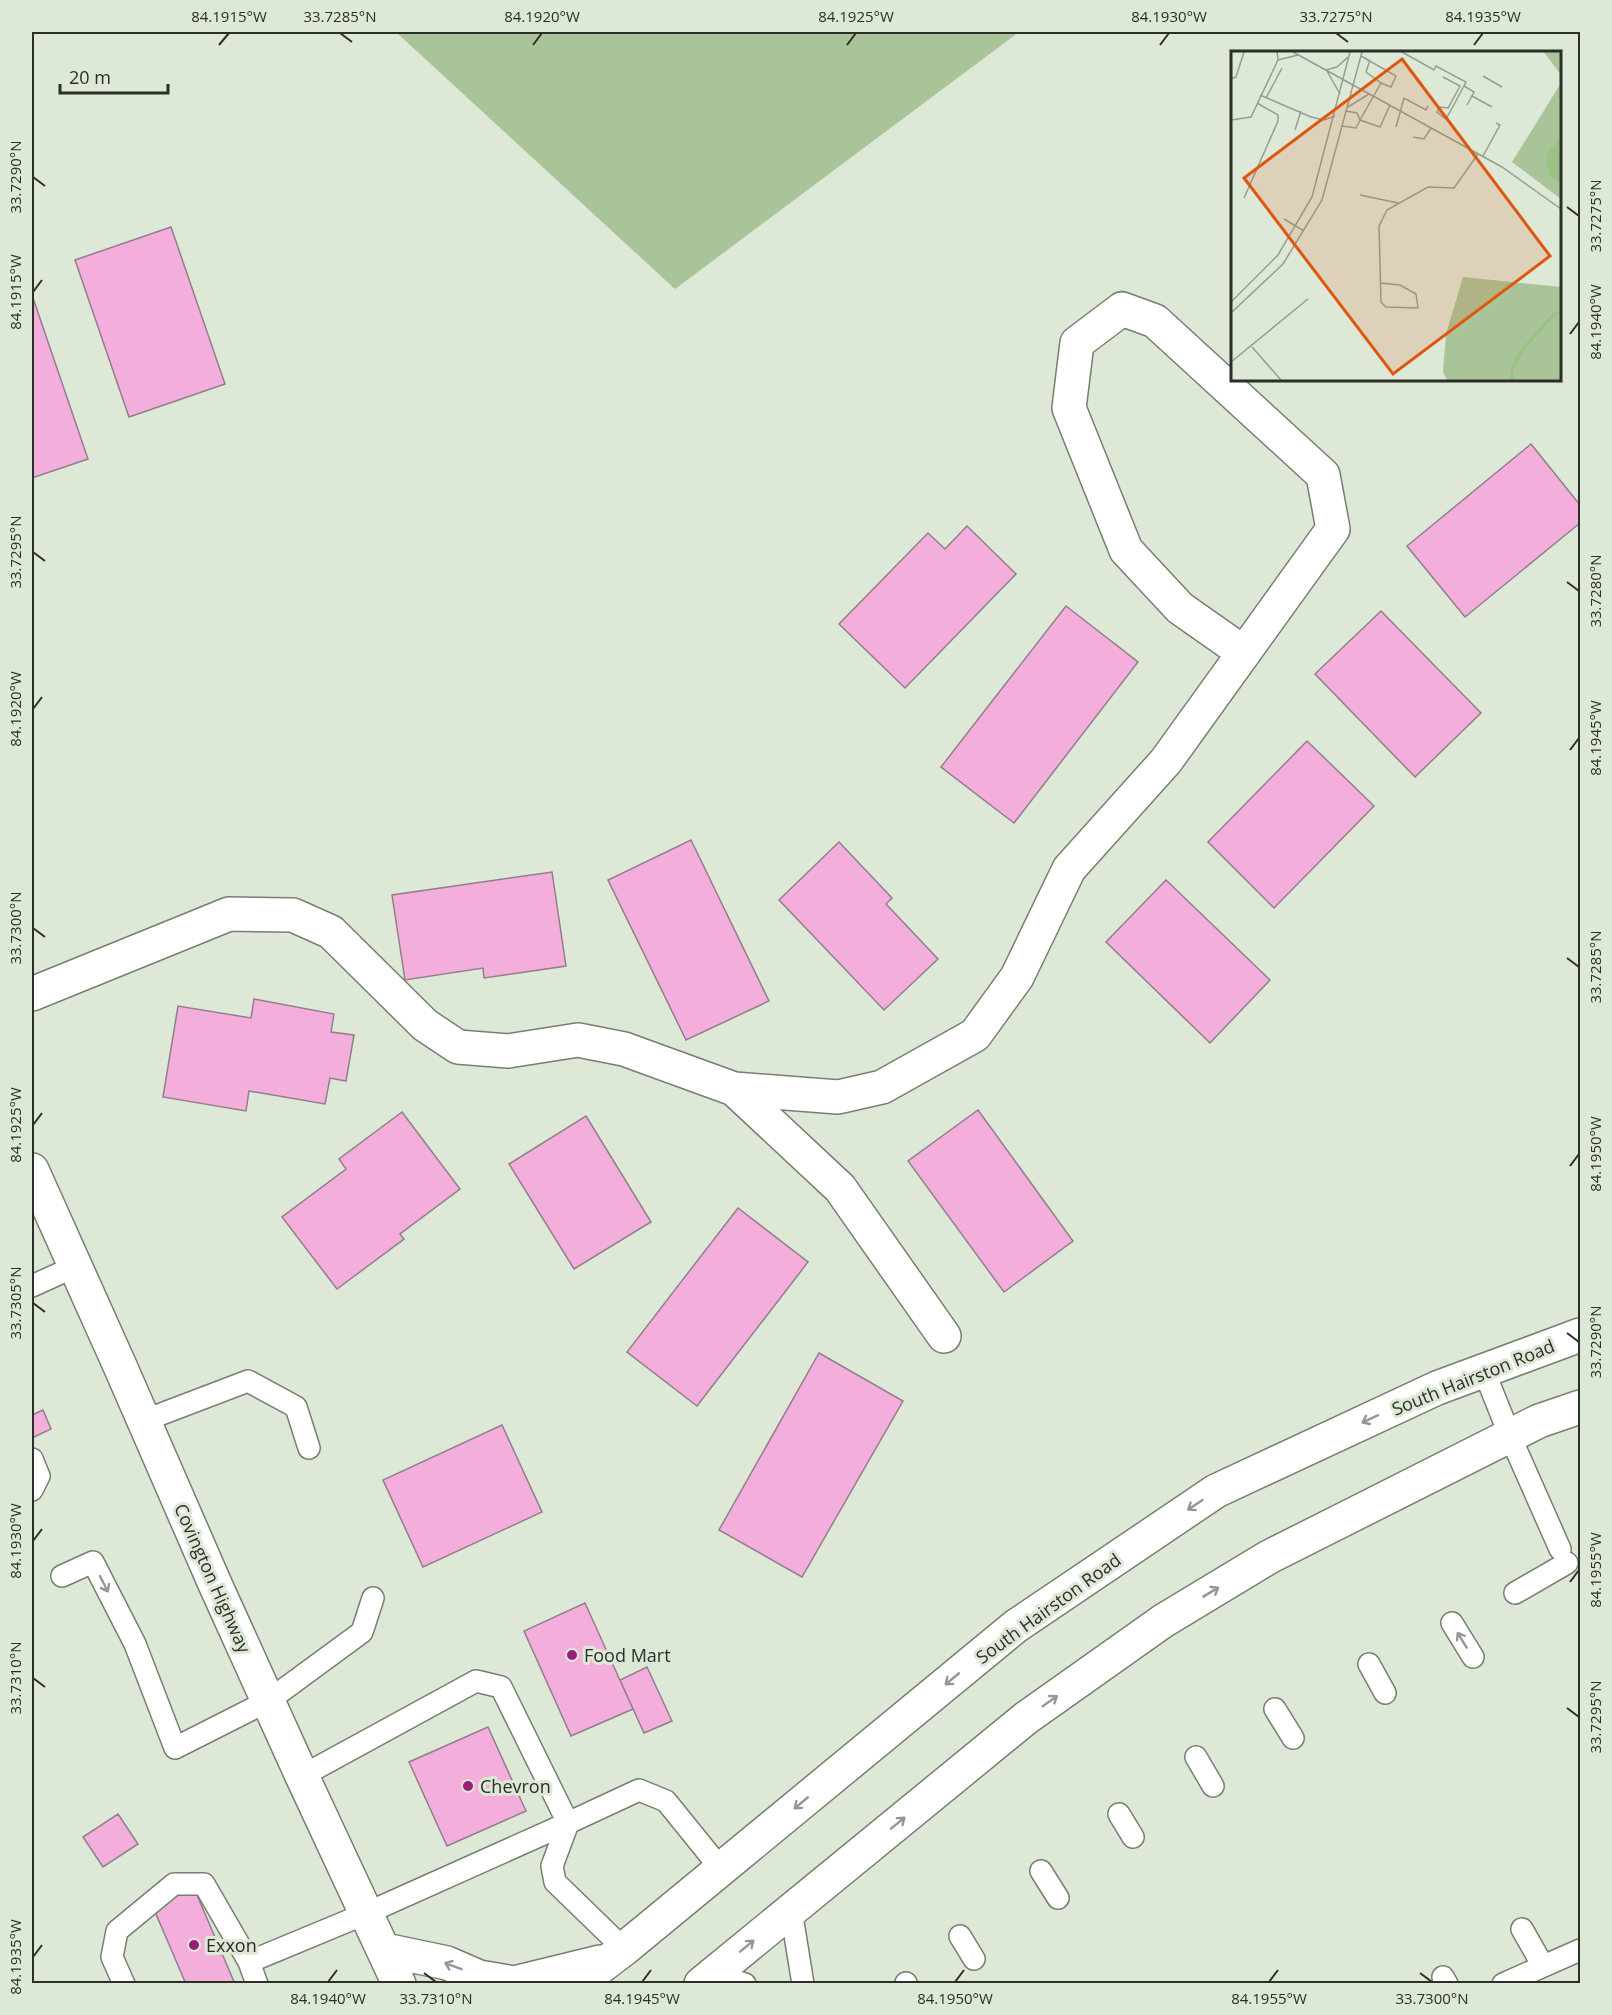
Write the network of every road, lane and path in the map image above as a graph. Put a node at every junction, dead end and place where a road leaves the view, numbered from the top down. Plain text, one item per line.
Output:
1 (1244, 652) junction
2 (32, 994) edge
3 (734, 1089) junction
4 (32, 1170) edge
5 (74, 1267) junction
6 (32, 1286) edge
7 (1581, 1335) edge
8 (944, 1336) dead end
9 (1484, 1371) junction
10 (1581, 1407) edge
11 (143, 1421) junction
12 (1510, 1436) junction
13 (309, 1448) dead end
14 (32, 1459) edge
15 (32, 1490) edge
16 (62, 1576) dead end
17 (1515, 1593) dead end
18 (373, 1598) dead end
19 (1452, 1623) dead end
20 (1473, 1658) dead end
21 (1369, 1664) dead end
22 (1385, 1693) dead end
23 (268, 1701) junction
24 (1275, 1709) dead end
25 (1293, 1738) dead end
26 (1196, 1757) dead end
27 (302, 1776) junction
28 (1214, 1786) dead end
29 (1119, 1814) dead end
30 (568, 1823) junction
31 (1133, 1837) dead end
32 (721, 1869) junction
33 (1041, 1871) dead end
34 (1058, 1898) dead end
35 (791, 1910) junction
36 (367, 1913) junction
37 (1522, 1929) dead end
38 (960, 1936) dead end
39 (385, 1950) junction
40 (1581, 1950) edge
41 (617, 1954) junction
42 (974, 1959) dead end
43 (249, 1962) junction
44 (1543, 1966) junction
45 (707, 1979) edge
46 (124, 1983) edge
47 (257, 1983) edge
48 (386, 1983) edge
49 (399, 1983) edge
50 (579, 1983) edge
51 (745, 1983) edge
52 (803, 1983) edge
53 (1503, 1983) edge

1 - 1 main road
1 - 3 main road
2 - 3 main road
3 - 8 main road
4 - 5 main road, Covington Highway
5 - 6 lane
5 - 11 main road, Covington Highway
7 - 9 main road, South Hairston Road
9 - 12 lane
9 -> 32 main road, South Hairston Road
10 - 12 main road
11 - 13 lane
11 - 23 main road, Covington Highway
12 - 17 lane
35 -> 12 main road
14 - 15 lane
16 -> 23 lane
18 - 23 lane
20 -> 19 lane
21 - 22 lane
23 - 27 main road, Covington Highway
24 - 25 lane
26 - 28 lane
27 - 30 lane
27 - 36 main road, Covington Highway
29 - 31 lane
30 - 32 lane
30 - 36 lane
30 - 41 lane
32 - 41 main road, South Hairston Road
33 - 34 lane
45 -> 35 main road
35 - 52 lane
36 - 39 main road, Covington Highway
36 - 43 lane
37 - 44 lane
38 - 42 lane
41 -> 39 main road
39 - 48 main road
39 - 49 main road, Covington Highway
40 - 44 lane
41 - 50 main road, South Hairston Road
43 - 46 lane
43 - 47 lane
44 - 53 lane
45 - 51 lane

